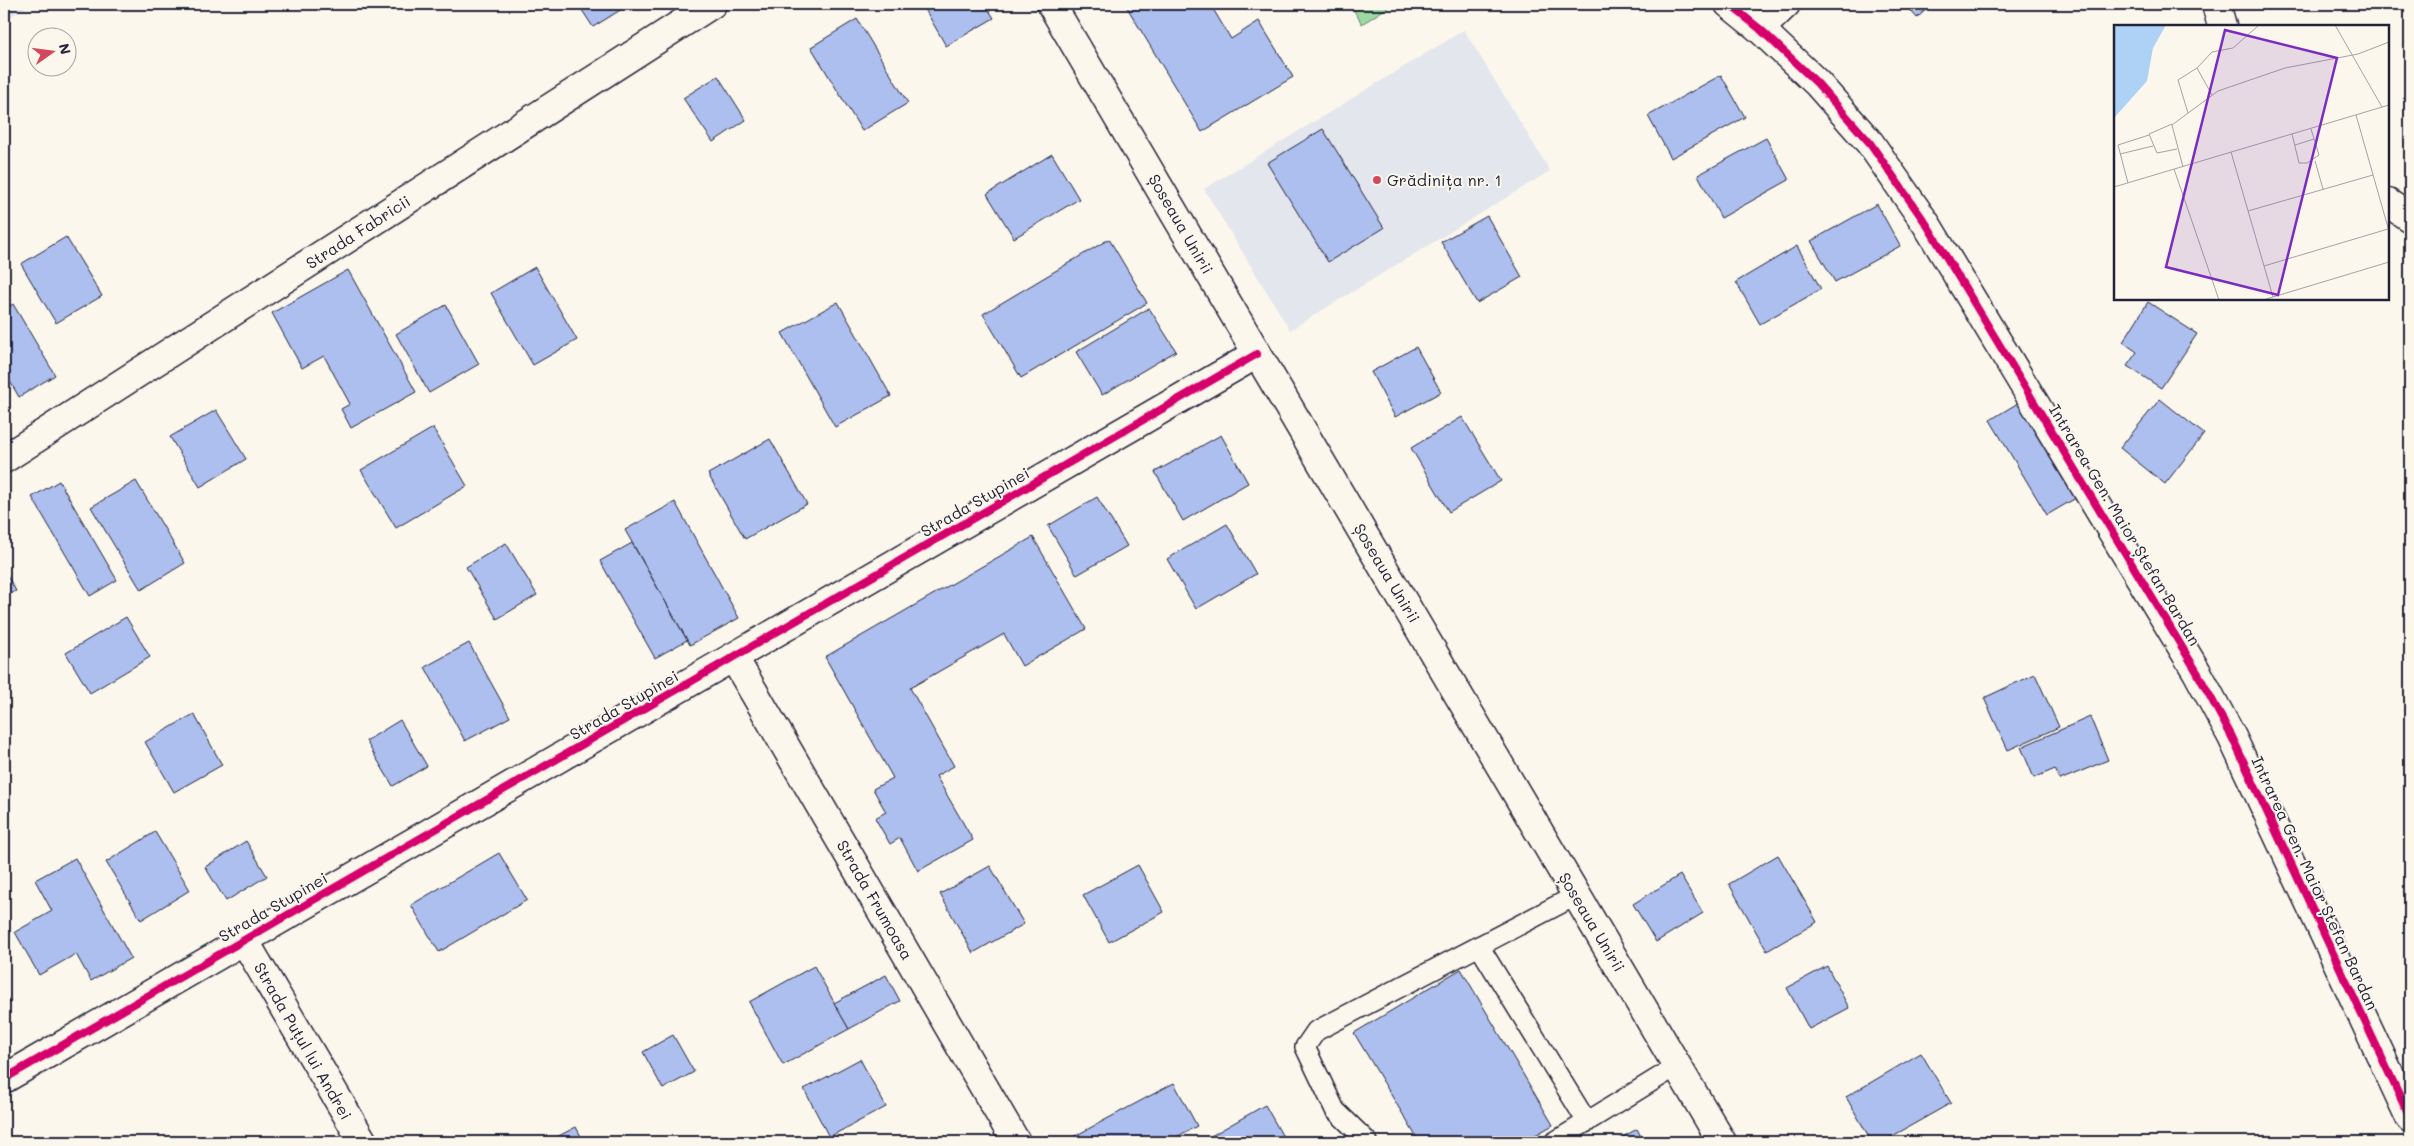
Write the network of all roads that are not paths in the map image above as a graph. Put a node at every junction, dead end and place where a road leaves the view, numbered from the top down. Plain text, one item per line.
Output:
1 (712, 4) edge
2 (1052, 4) edge
3 (1729, 4) edge
4 (1786, 4) edge
5 (2216, 4) edge
6 (2222, 25) edge
7 (1760, 29) junction
8 (2389, 204) edge
9 (2410, 218) edge
10 (1257, 354) junction
11 (4, 459) edge
12 (734, 658) junction
13 (1576, 895) junction
14 (244, 940) junction
15 (1479, 946) junction
16 (1677, 1066) junction
17 (4, 1079) edge
18 (2410, 1118) edge
19 (1587, 1122) junction
20 (363, 1142) edge
21 (1016, 1142) edge
22 (1368, 1142) edge
23 (1554, 1142) edge
24 (1722, 1142) edge

1 - 11 street, Strada Fabricii
2 - 10 street, Șoseaua Unirii
3 - 7 street, Intrarea Gen. Maior Ștefan Bardan
4 - 7 street
5 - 6 street
7 - 18 street, Intrarea Gen. Maior Ștefan Bardan
8 - 9 street
10 - 12 street, Strada Stupinei
10 - 13 street, Șoseaua Unirii
12 - 14 street, Strada Stupinei
12 - 21 street, Strada Frumoasa
13 - 15 lane
13 - 16 street, Șoseaua Unirii
14 - 17 street, Strada Stupinei
14 - 20 street, Strada Puțul lui Andrei
15 - 19 lane
15 - 22 lane
16 - 19 lane
16 - 24 street, Șoseaua Unirii
19 - 23 lane

